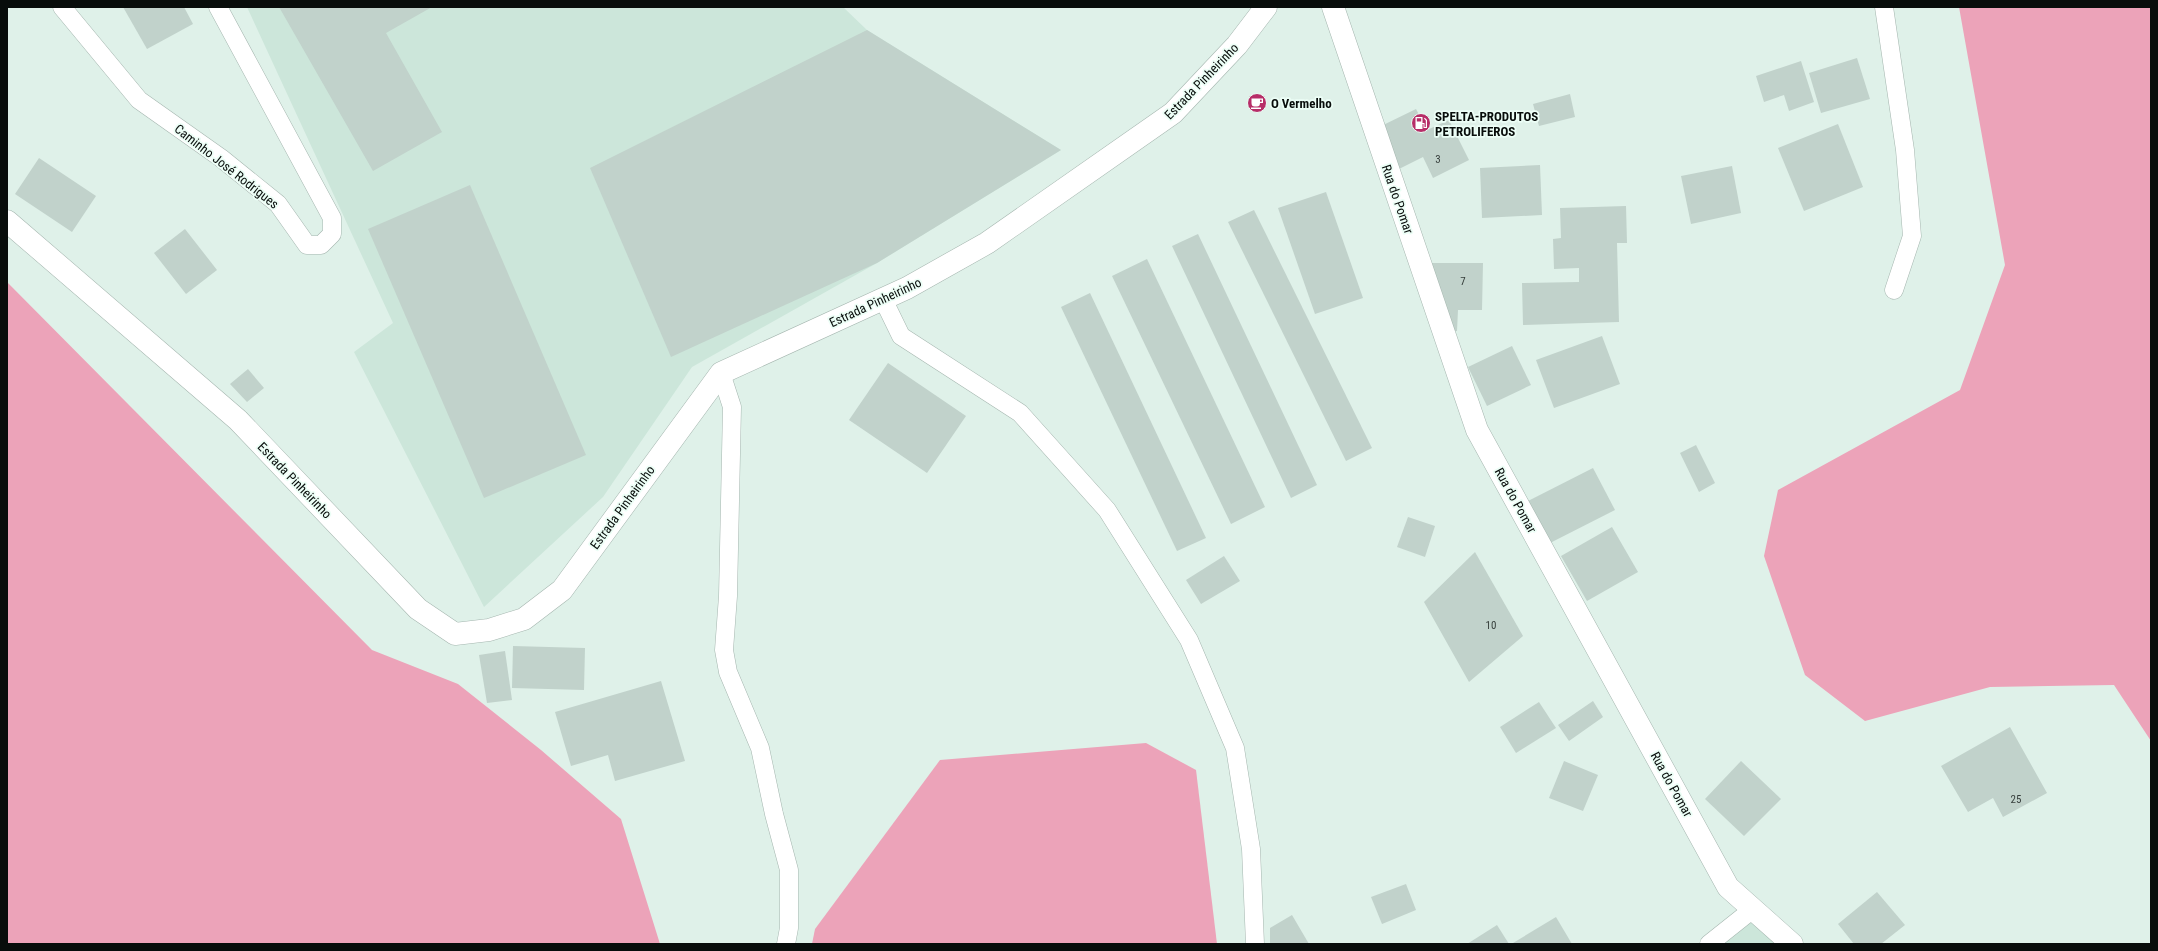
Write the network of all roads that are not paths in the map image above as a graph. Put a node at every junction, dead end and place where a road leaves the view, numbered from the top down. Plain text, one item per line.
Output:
1 (62, 7) edge
2 (218, 7) edge
3 (1266, 7) edge
4 (1333, 7) edge
5 (1884, 7) edge
6 (7, 222) edge
7 (1894, 290) dead end
8 (883, 300) junction
9 (721, 373) junction
10 (1753, 908) junction
11 (786, 944) edge
12 (1256, 944) edge
13 (1709, 944) edge
14 (1792, 944) edge

1 - 2 lane, Caminho José Rodrigues
3 - 8 street, Estrada Pinheirinho
4 - 10 street, Rua do Pomar
5 - 7 lane
6 - 9 street, Estrada Pinheirinho
8 - 9 street, Estrada Pinheirinho
8 - 12 lane
9 - 11 lane
10 - 13 lane
10 - 14 street, Rua do Pomar

